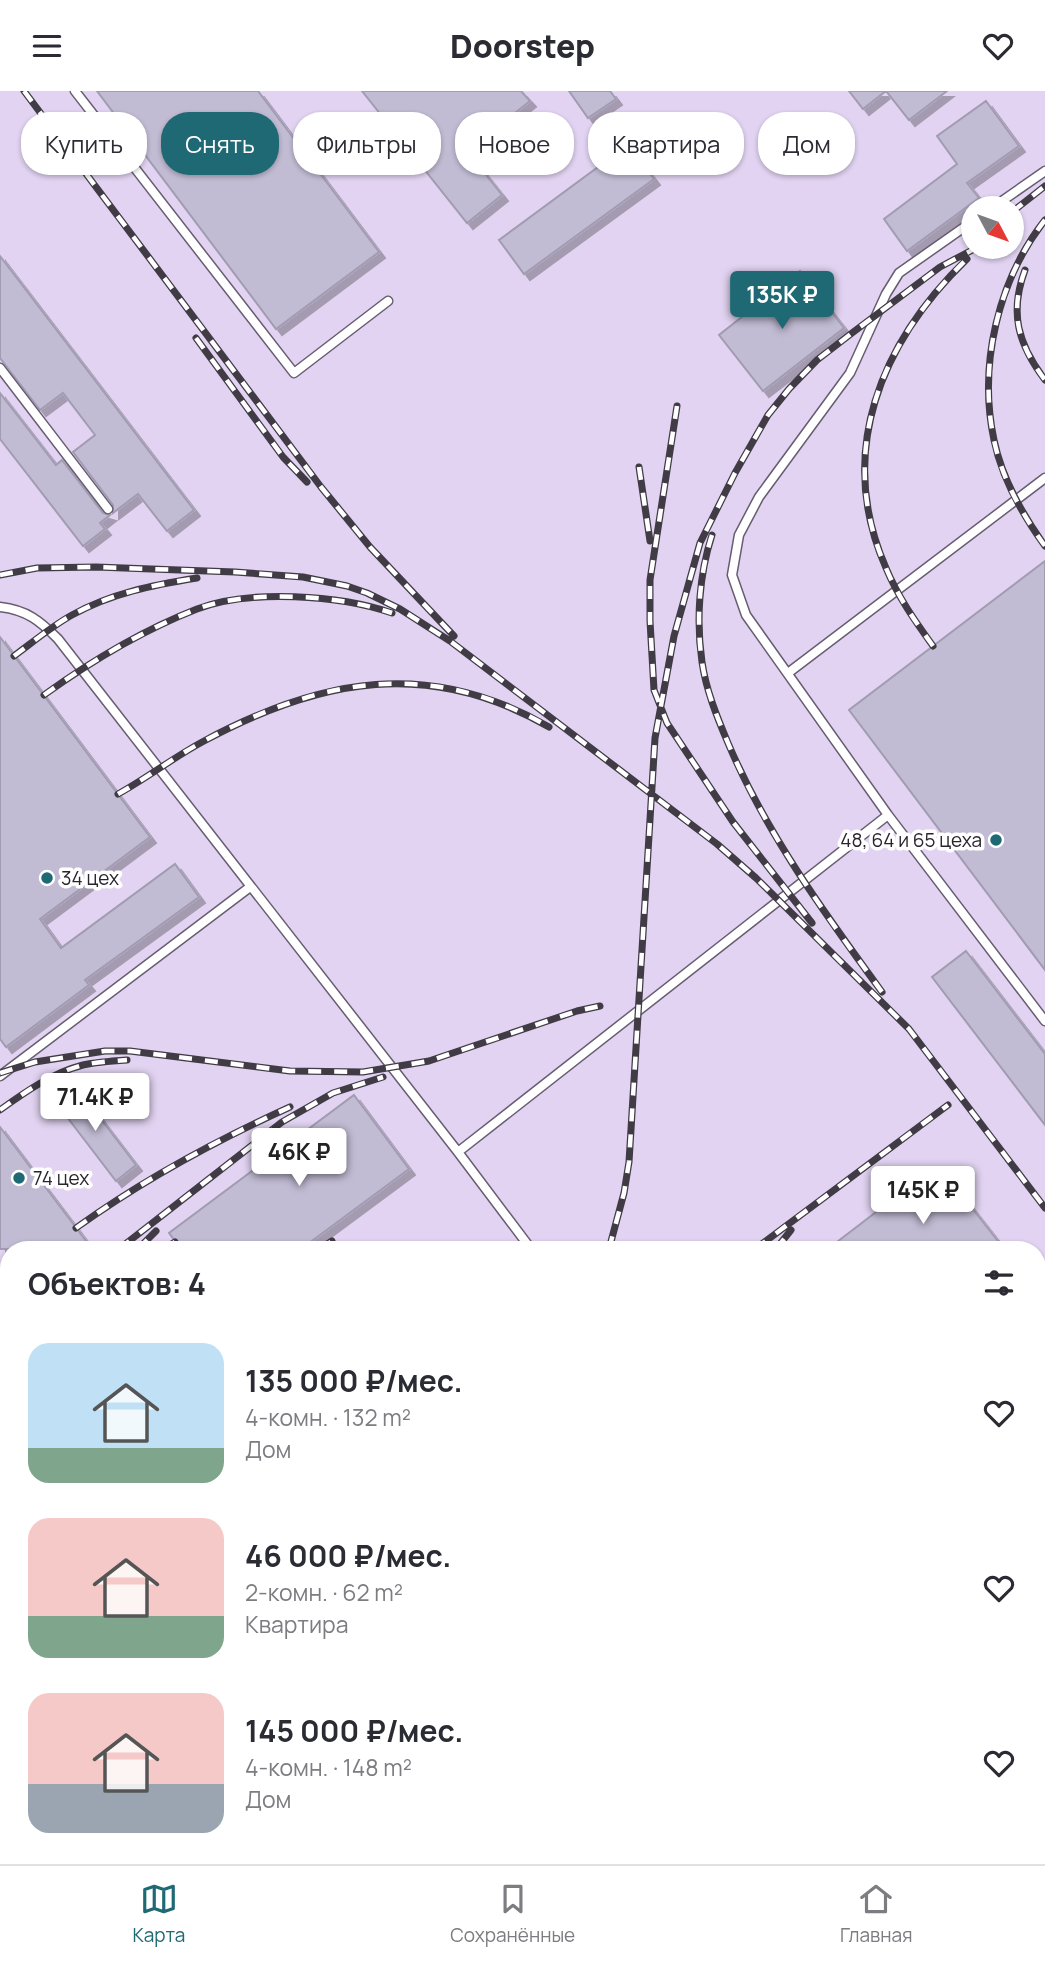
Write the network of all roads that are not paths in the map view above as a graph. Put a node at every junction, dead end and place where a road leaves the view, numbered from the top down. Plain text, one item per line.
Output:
1 (75, 91) edge
2 (1045, 171) edge
3 (1009, 196) edge
4 (961, 229) edge
5 (388, 301) dead end
6 (0, 368) edge
7 (1045, 478) edge
8 (108, 509) dead end
9 (0, 607) edge
10 (788, 673) junction
11 (888, 815) junction
12 (250, 887) junction
13 (1045, 1021) edge
14 (0, 1076) edge
15 (458, 1152) junction
16 (525, 1241) edge

1 - 5 lane
2 - 3 lane
4 - 10 lane
6 - 8 lane
7 - 10 lane
9 - 12 lane
10 - 11 lane
11 - 13 lane
11 - 15 lane
12 - 14 lane
12 - 15 lane
15 - 16 lane

